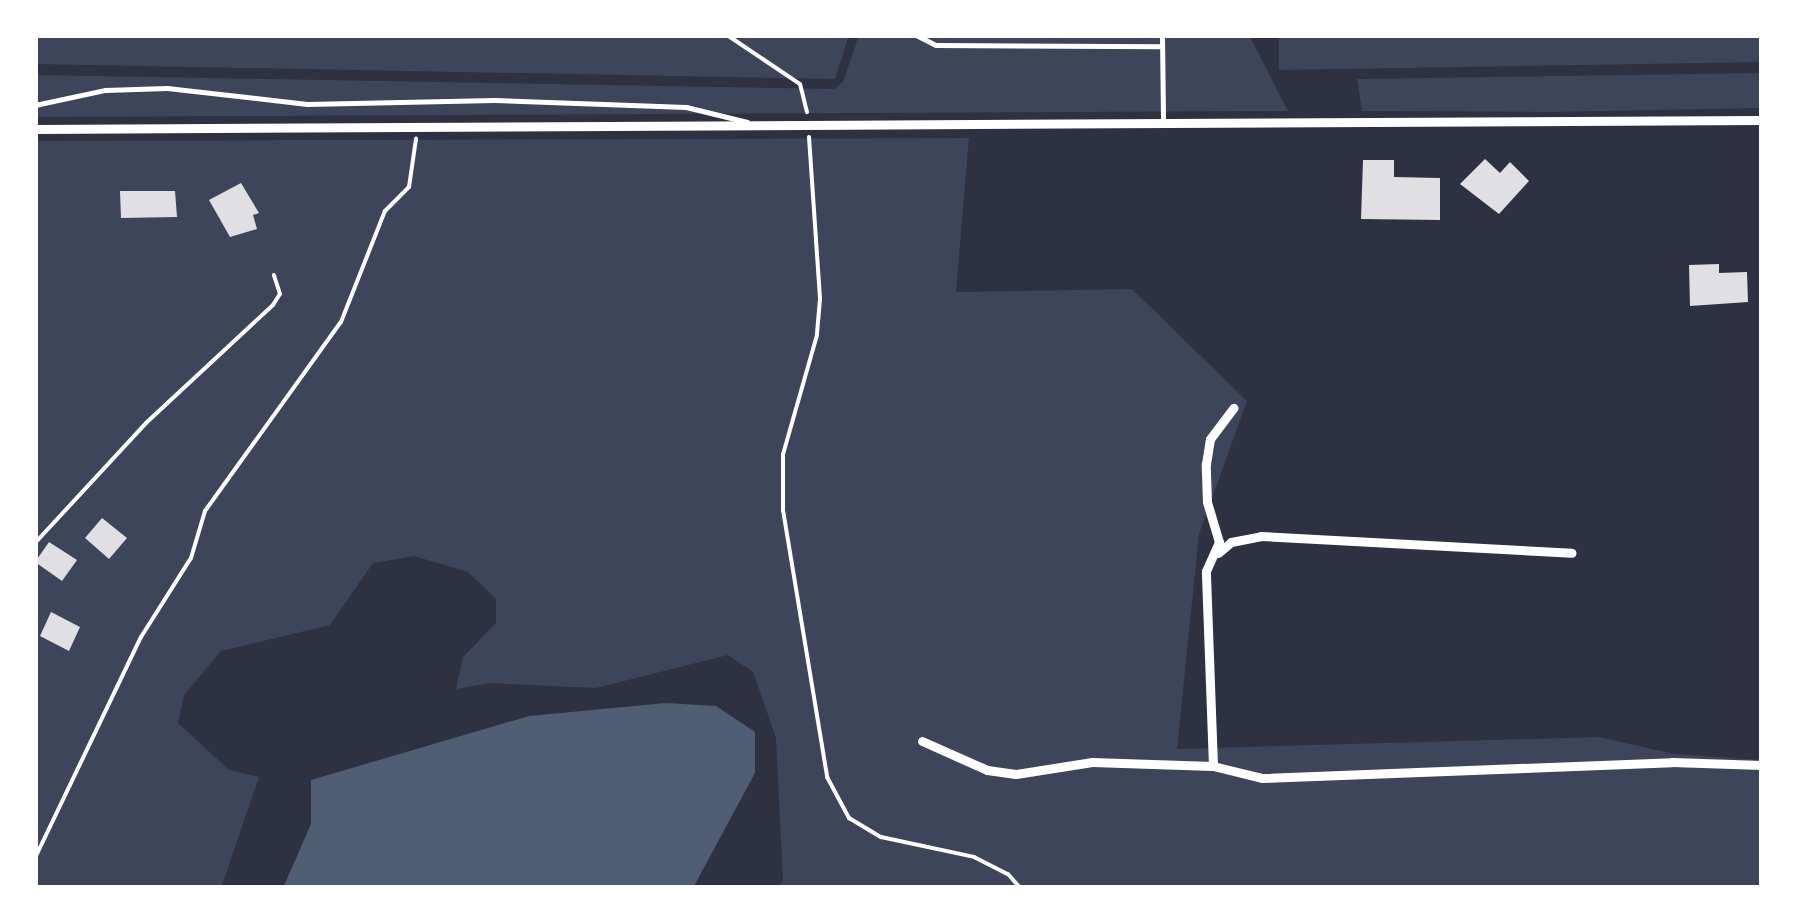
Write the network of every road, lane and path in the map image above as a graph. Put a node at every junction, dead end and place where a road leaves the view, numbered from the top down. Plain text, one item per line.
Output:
1 (727, 35) edge
2 (916, 35) edge
3 (1162, 35) edge
4 (1162, 46) junction
5 (35, 105) edge
6 (1762, 120) edge
7 (1163, 124) junction
8 (808, 127) junction
9 (416, 128) junction
10 (759, 128) junction
11 (35, 129) edge
12 (274, 275) dead end
13 (1233, 408) dead end
14 (35, 543) edge
15 (1218, 553) junction
16 (1572, 553) dead end
17 (922, 742) dead end
18 (1762, 765) edge
19 (1213, 766) junction
20 (35, 858) edge
21 (1020, 888) edge

1 - 8 path
2 - 4 lane
3 - 4 lane
4 - 7 lane
5 - 10 lane
6 - 7 street
7 - 8 street
8 - 10 street
8 - 21 path
9 - 10 street
9 - 11 street
9 - 20 path
12 - 14 path
13 - 15 street
15 - 16 street
15 - 19 street
17 - 19 street
18 - 19 street

